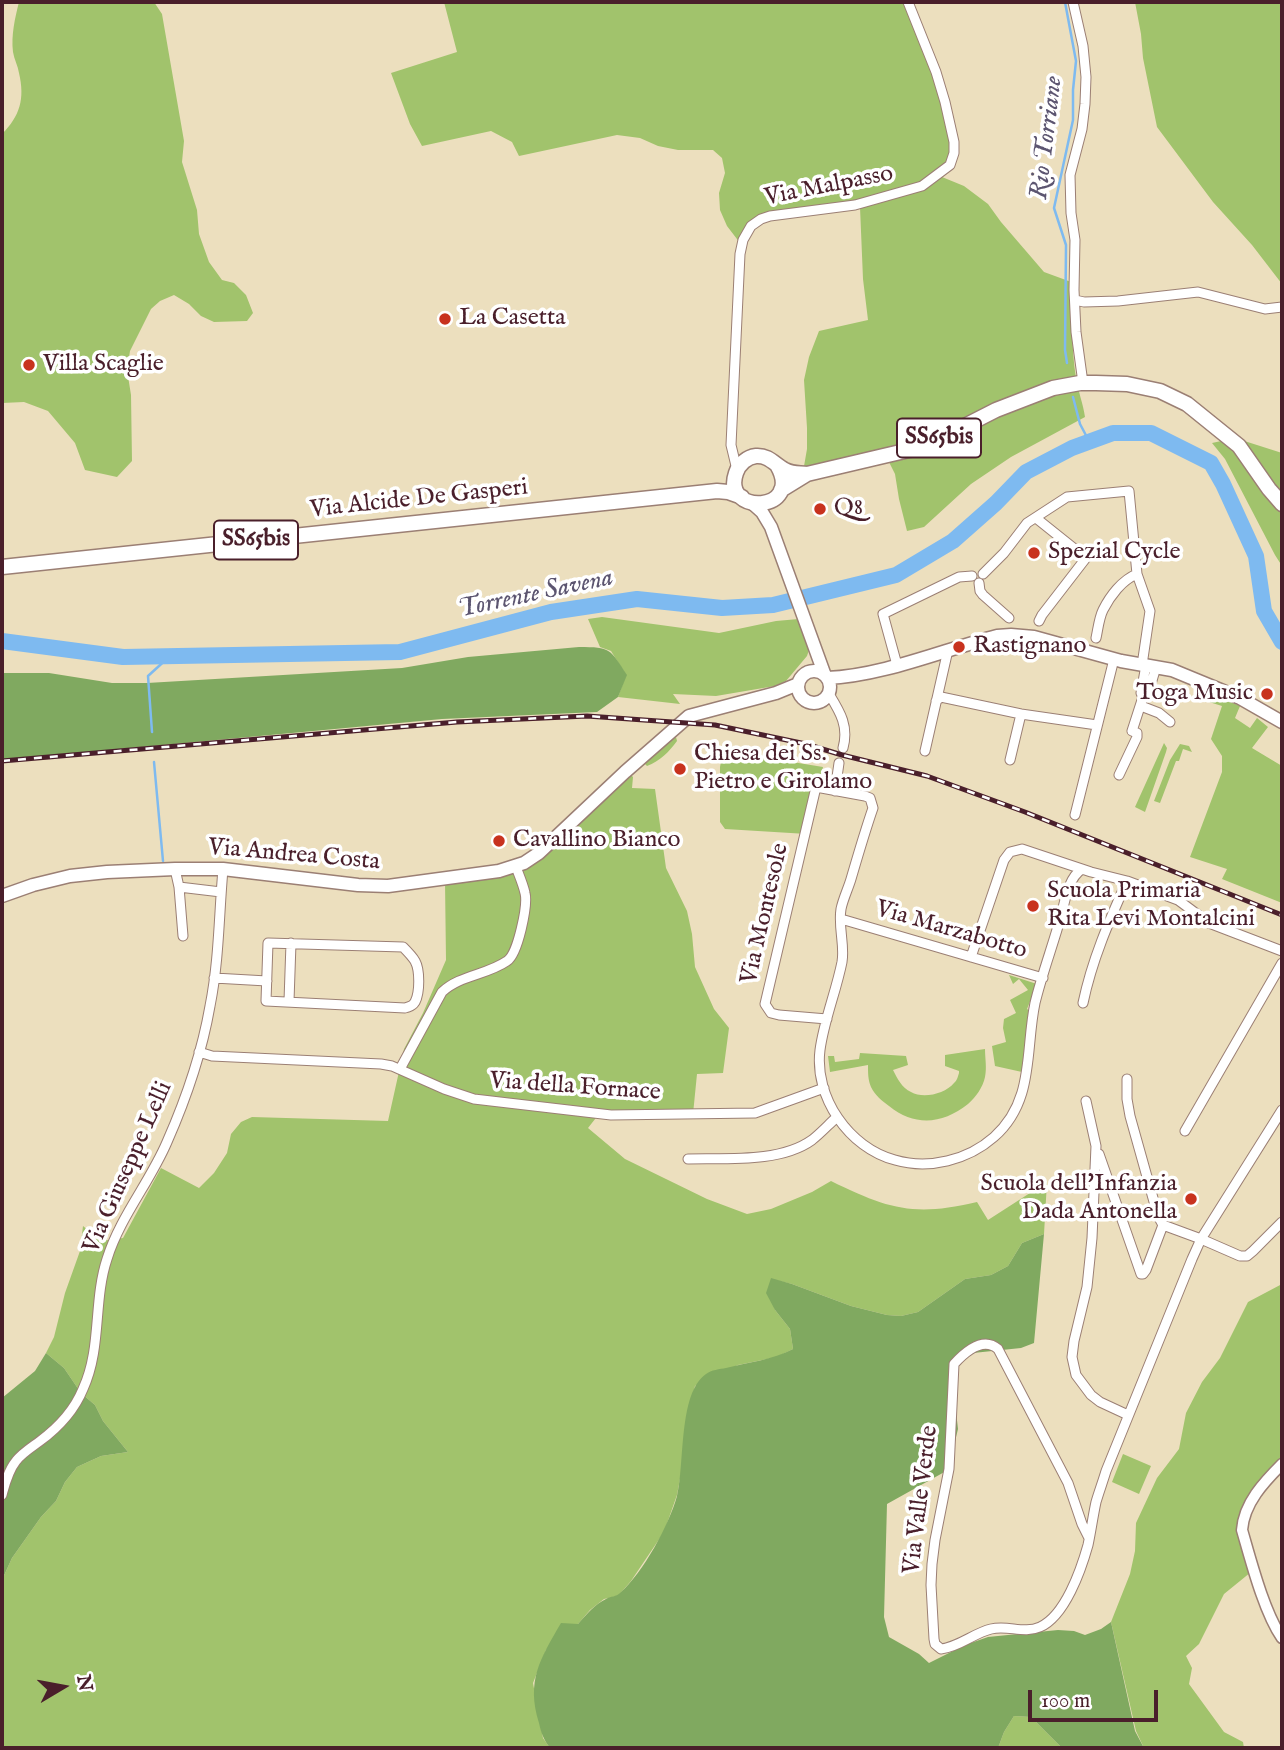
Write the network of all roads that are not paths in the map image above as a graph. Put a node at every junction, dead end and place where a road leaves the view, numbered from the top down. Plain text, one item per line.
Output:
1 (908, 2) edge
2 (1073, 2) edge
3 (1075, 300) junction
4 (1282, 307) edge
5 (1078, 383) junction
6 (731, 437) junction
7 (750, 458) junction
8 (777, 465) junction
9 (736, 474) junction
10 (807, 474) junction
11 (716, 491) junction
12 (777, 494) junction
13 (747, 500) junction
14 (1282, 504) edge
15 (1036, 517) junction
16 (771, 527) junction
17 (2, 566) edge
18 (1137, 574) junction
19 (978, 578) junction
20 (1011, 626) junction
21 (1036, 629) junction
22 (1094, 645) junction
23 (815, 647) junction
24 (948, 650) junction
25 (1114, 659) junction
26 (897, 665) junction
27 (1148, 666) junction
28 (806, 672) junction
29 (828, 684) junction
30 (799, 690) junction
31 (936, 701) junction
32 (1142, 701) junction
33 (1021, 714) junction
34 (1170, 722) dead end
35 (1282, 722) edge
36 (1097, 725) junction
37 (843, 748) dead end
38 (925, 751) dead end
39 (1010, 760) dead end
40 (839, 763) dead end
41 (1119, 775) dead end
42 (835, 790) junction
43 (1075, 815) dead end
44 (516, 866) junction
45 (175, 869) junction
46 (223, 869) junction
47 (1082, 869) junction
48 (1128, 881) junction
49 (179, 887) junction
50 (221, 892) junction
51 (2, 896) edge
52 (841, 919) junction
53 (183, 936) dead end
54 (291, 943) junction
55 (1282, 951) edge
56 (971, 957) junction
57 (1282, 963) edge
58 (214, 978) junction
59 (1042, 978) junction
60 (267, 981) junction
61 (289, 1001) junction
62 (1083, 1003) dead end
63 (827, 1019) junction
64 (199, 1052) junction
65 (400, 1069) junction
66 (1127, 1079) dead end
67 (824, 1088) junction
68 (1086, 1101) dead end
69 (1282, 1110) edge
70 (837, 1117) junction
71 (1185, 1131) dead end
72 (1096, 1146) junction
73 (688, 1159) dead end
74 (1282, 1222) edge
75 (1163, 1225) junction
76 (1202, 1239) junction
77 (1128, 1415) junction
78 (1282, 1464) edge
79 (2, 1495) edge
80 (1089, 1538) junction
81 (1282, 1638) edge

1 - 6 street, Via Malpasso
2 - 3 street
3 - 4 street
3 - 5 street
5 - 10 main road, SS65bis
5 - 14 main road, SS65bis
6 - 7 street
6 - 9 street, Via Malpasso
7 - 8 main road, SS65bis
7 - 9 main road
8 - 10 main road, SS65bis
8 - 12 main road
9 - 11 main road
9 - 13 main road
10 - 12 main road
11 - 13 main road, Via Alcide De Gasperi / SS65bis
11 - 17 main road, Via Alcide De Gasperi / SS65bis
12 - 13 main road, SS65bis
12 - 16 main road
13 - 16 main road
15 - 18 street
15 - 19 street
15 - 21 street
16 - 23 main road
18 - 22 street
18 - 27 street
19 - 20 street
19 - 26 street
20 - 21 main road
20 - 24 main road
21 - 22 main road
22 - 25 main road
23 - 28 main road
23 - 29 main road
24 - 26 main road
24 - 31 street
25 - 27 main road
25 - 36 street
26 - 29 main road
27 - 32 street
27 - 35 main road
28 - 29 main road
28 - 30 main road
29 - 30 main road
29 - 37 street
30 - 44 main road, Via Andrea Costa
31 - 33 street
31 - 38 street
32 - 34 street
32 - 41 street
33 - 36 street
33 - 39 street
36 - 43 street
40 - 42 street
42 - 52 street, Via Marzabotto
42 - 63 street, Via Montesole
44 - 46 main road, Via Andrea Costa
44 - 65 street
45 - 46 main road, Via Andrea Costa
45 - 49 street
45 - 51 main road, Via Andrea Costa
46 - 50 street, Via Giuseppe Lelli
47 - 48 street
47 - 56 street
47 - 59 street
48 - 55 street
48 - 62 street
49 - 50 street
49 - 53 street
50 - 58 street, Via Giuseppe Lelli
52 - 56 street, Via Marzabotto
52 - 63 street, Via Marzabotto
54 - 60 street
54 - 61 street
54 - 61 street
56 - 59 street, Via Marzabotto
57 - 71 street
58 - 60 street
58 - 64 street, Via Giuseppe Lelli
59 - 70 street, Via Marzabotto
60 - 61 street
63 - 67 street, Via Marzabotto
64 - 65 street, Via della Fornace
64 - 79 street, Via Giuseppe Lelli
65 - 67 street, Via della Fornace
66 - 75 street
67 - 70 street, Via Marzabotto
68 - 72 street
69 - 76 street, Via Valle Verde
70 - 73 street
72 - 75 street
72 - 77 street
74 - 76 street
75 - 76 street
76 - 77 street, Via Valle Verde
77 - 80 street, Via Valle Verde
78 - 81 street
80 - 80 street, Via Valle Verde

